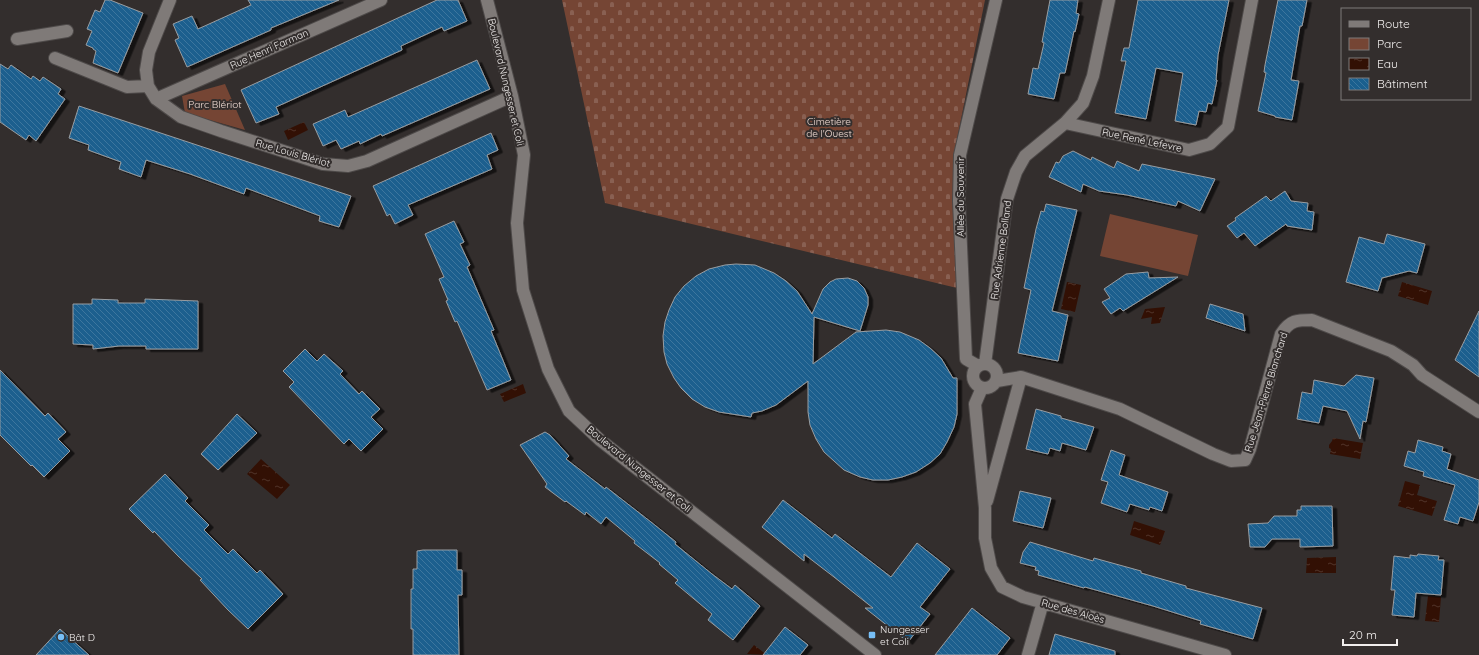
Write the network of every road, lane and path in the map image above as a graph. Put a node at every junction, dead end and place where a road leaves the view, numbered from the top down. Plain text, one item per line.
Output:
1 (170, 0) edge
2 (381, 0) edge
3 (486, 0) edge
4 (996, 0) edge
5 (1109, 0) edge
6 (1252, 0) edge
7 (67, 31) dead end
8 (17, 39) dead end
9 (56, 58) dead end
10 (148, 86) junction
11 (512, 96) junction
12 (156, 99) junction
13 (1065, 123) junction
14 (982, 365) junction
15 (1021, 377) junction
16 (997, 381) junction
17 (982, 388) junction
18 (1479, 412) edge
19 (985, 508) junction
20 (1043, 602) junction
21 (875, 655) edge
22 (1028, 655) edge
23 (1225, 655) edge

1 - 10 street, Rue Louis Blériot
2 - 12 street, Rue Henri Farman
3 - 11 street, Boulevard Nungesser et Coli
4 - 14 street, Allée du Souvenir
5 - 13 street, Rue Adrienne Bolland
6 - 13 street, Rue René Lefevre
7 - 8 street
9 - 10 street
10 - 12 street, Rue Louis Blériot
11 - 12 street, Rue Louis Blériot
11 - 21 street, Boulevard Nungesser et Coli
13 - 14 street, Rue Adrienne Bolland
14 - 16 street
14 - 17 street
15 - 16 street, Rue Jean-Pierre Blanchard
15 - 18 street, Rue Jean-Pierre Blanchard
15 - 19 street, Rue des Aloès
16 - 17 street
17 - 19 street, Rue des Aloès
19 - 20 street, Rue des Aloès
20 - 22 street
20 - 23 street, Rue des Aloès

